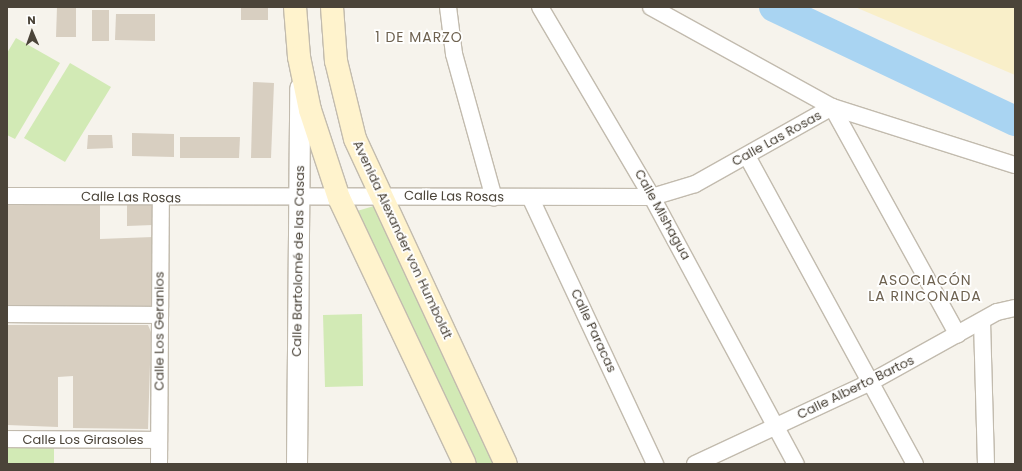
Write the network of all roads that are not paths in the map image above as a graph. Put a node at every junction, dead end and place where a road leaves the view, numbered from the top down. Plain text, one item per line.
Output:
1 (296, 7) edge
2 (332, 7) edge
3 (448, 7) edge
4 (540, 7) edge
5 (650, 7) edge
6 (300, 57) junction
7 (832, 107) junction
8 (747, 156) junction
9 (1015, 165) edge
10 (380, 195) junction
11 (7, 196) edge
12 (652, 197) junction
13 (161, 198) junction
14 (300, 198) junction
15 (339, 198) junction
16 (494, 198) junction
17 (531, 199) junction
18 (1015, 308) edge
19 (7, 314) edge
20 (160, 315) junction
21 (982, 321) junction
22 (958, 335) junction
23 (871, 382) junction
24 (779, 426) junction
25 (7, 439) edge
26 (159, 440) junction
27 (159, 464) edge
28 (297, 464) edge
29 (465, 464) edge
30 (506, 464) edge
31 (655, 464) edge
32 (695, 464) edge
33 (796, 464) edge
34 (915, 464) edge
35 (986, 464) edge

1 - 6 main road
2 - 10 main road, Avenida Alexander von Humboldt
3 - 16 street
4 - 12 street, Calle Mishagua
5 - 7 street
6 - 14 street, Calle Bartolomé de las Casas
6 - 15 main road
7 - 8 street, Calle Las Rosas
7 - 9 street
7 - 22 street
8 - 12 street, Calle Las Rosas
8 - 23 street
10 - 15 street, Calle Las Rosas
10 - 16 street, Calle Las Rosas
10 - 30 main road, Avenida Alexander von Humboldt
11 - 13 street, Calle Las Rosas
12 - 17 street, Calle Las Rosas
12 - 24 street, Calle Mishagua
13 - 14 street, Calle Las Rosas
13 - 20 street, Calle Los Geranios
14 - 15 street, Calle Las Rosas
14 - 28 street, Calle Bartolomé de las Casas
15 - 29 main road
16 - 17 street, Calle Las Rosas
17 - 31 street, Calle Paracas
18 - 21 street, Calle Alberto Bartos
19 - 20 street
20 - 26 street, Calle Los Geranios
21 - 22 street, Calle Alberto Bartos
21 - 35 street
22 - 23 street, Calle Alberto Bartos
23 - 24 street, Calle Alberto Bartos
23 - 34 street
24 - 32 street, Calle Alberto Bartos
24 - 33 street, Calle Mishagua
25 - 26 street, Calle Los Girasoles
26 - 27 street, Calle Los Geranios

